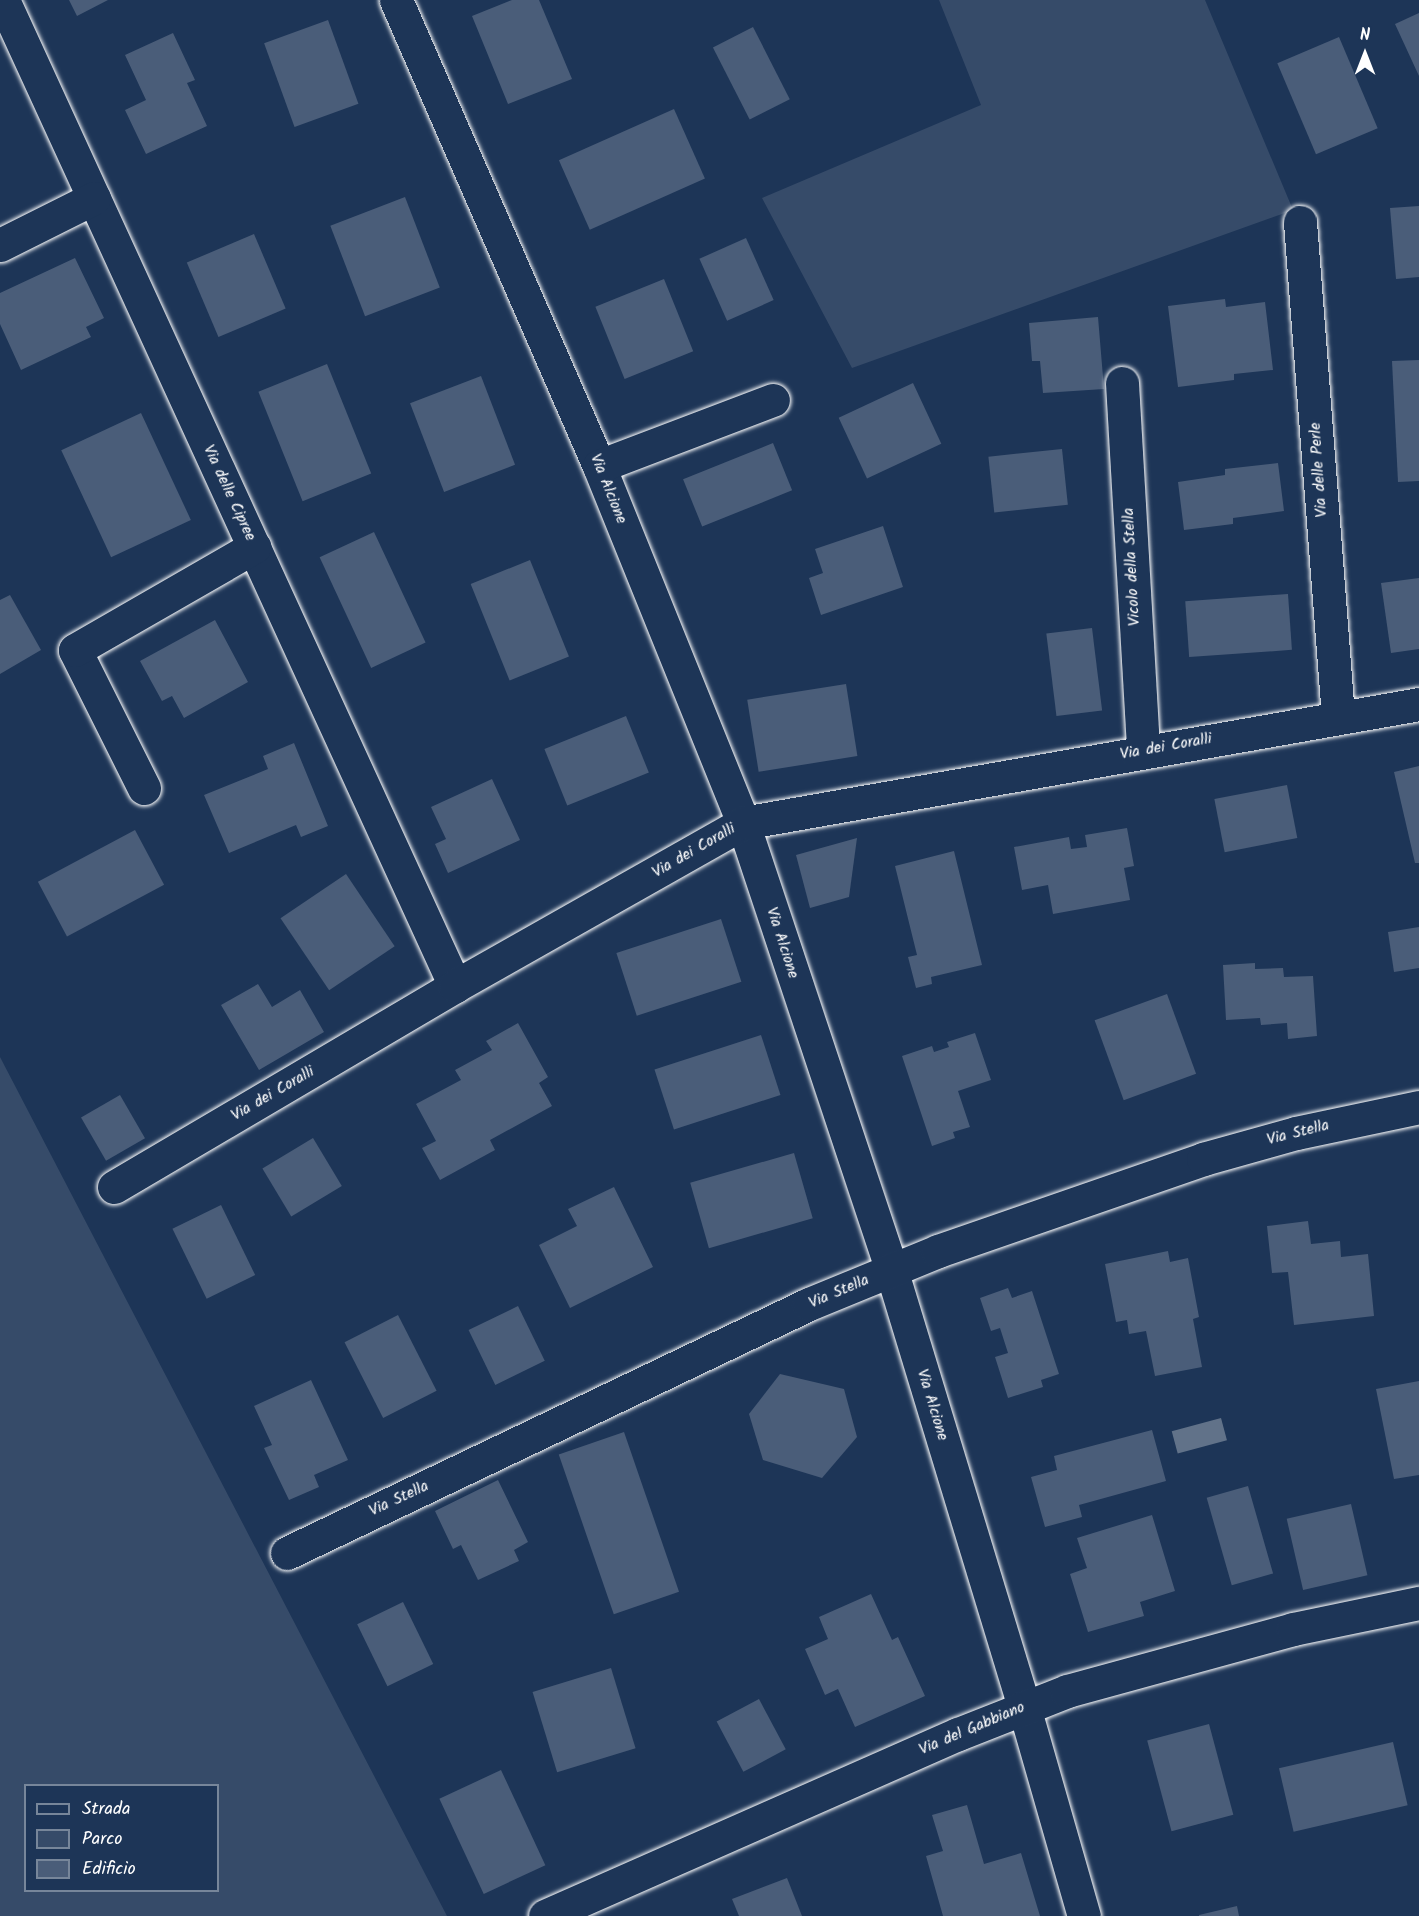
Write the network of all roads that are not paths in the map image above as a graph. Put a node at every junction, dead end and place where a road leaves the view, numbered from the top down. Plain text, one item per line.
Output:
1 (3, 0) edge
2 (396, 0) edge
3 (94, 198) junction
4 (1300, 222) dead end
5 (0, 245) edge
6 (1122, 383) dead end
7 (773, 400) dead end
8 (599, 466) junction
9 (254, 547) junction
10 (1419, 704) edge
11 (1338, 718) junction
12 (1143, 751) junction
13 (144, 788) dead end
14 (743, 824) junction
15 (455, 986) junction
16 (1419, 1107) edge
17 (114, 1187) dead end
18 (891, 1269) junction
19 (287, 1553) dead end
20 (1419, 1603) edge
21 (1024, 1707) junction
22 (545, 1916) edge
23 (1084, 1916) edge

1 - 3 street, Via delle Cipree
2 - 8 street, Via Alcione
3 - 5 street
3 - 9 street, Via delle Cipree
4 - 11 street, Via delle Perle
6 - 12 street, Vicolo della Stella
7 - 8 street
8 - 14 street, Via Alcione
9 - 13 street
9 - 15 street, Via delle Cipree
10 - 11 street, Via dei Coralli
11 - 12 street, Via dei Coralli
12 - 14 street, Via dei Coralli
14 - 15 street, Via dei Coralli
14 - 18 street, Via Alcione
15 - 17 street, Via dei Coralli
16 - 18 street, Via Stella
18 - 19 street, Via Stella
18 - 21 street, Via Alcione
20 - 21 street, Via del Gabbiano
21 - 22 street, Via del Gabbiano
21 - 23 street, Via Alcione

